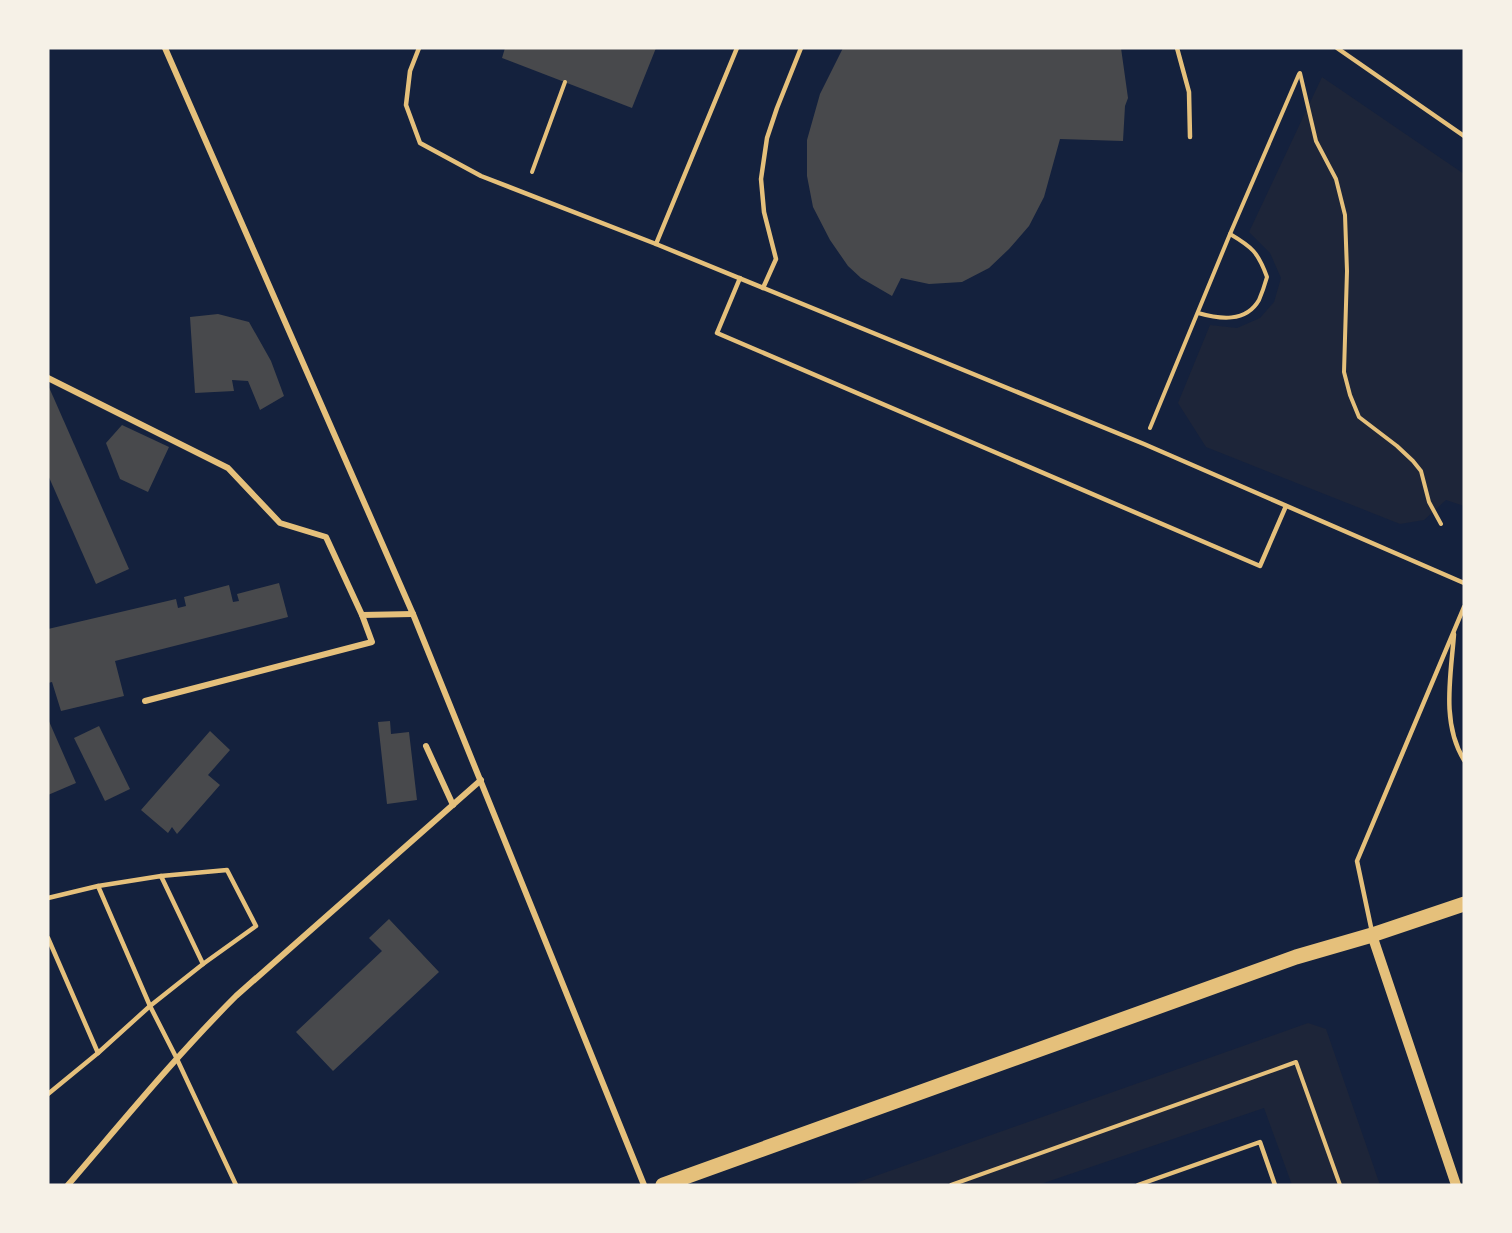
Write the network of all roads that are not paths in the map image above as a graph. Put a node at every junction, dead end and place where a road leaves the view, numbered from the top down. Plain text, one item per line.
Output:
1 (165, 48) edge
2 (419, 48) edge
3 (737, 48) edge
4 (801, 48) edge
5 (1177, 48) edge
6 (1337, 48) edge
7 (1464, 136) edge
8 (1190, 137) dead end
9 (656, 244) junction
10 (740, 278) junction
11 (763, 288) junction
12 (48, 378) edge
13 (1286, 506) junction
14 (1464, 583) edge
15 (1464, 607) edge
16 (413, 614) junction
17 (362, 615) junction
18 (1454, 630) junction
19 (145, 701) dead end
20 (426, 746) dead end
21 (1464, 760) edge
22 (481, 780) junction
23 (453, 805) junction
24 (161, 876) junction
25 (98, 886) junction
26 (48, 898) edge
27 (1464, 904) edge
28 (1372, 934) junction
29 (48, 938) edge
30 (203, 964) junction
31 (150, 1006) junction
32 (98, 1053) junction
33 (176, 1058) junction
34 (48, 1094) edge
35 (68, 1185) edge
36 (236, 1185) edge
37 (644, 1185) edge
38 (663, 1185) edge
39 (1138, 1185) edge
40 (1275, 1185) edge
41 (1456, 1185) edge

1 - 16 street
2 - 9 lane
3 - 9 lane
4 - 11 lane
5 - 8 lane
6 - 7 lane
9 - 10 lane
10 - 11 lane
10 - 13 lane
11 - 13 lane
12 - 17 street
13 - 14 lane
15 - 18 lane
16 - 17 street
16 - 22 street
17 - 19 street
18 - 21 lane
18 - 28 lane
20 - 23 street
22 - 23 street
22 - 37 street
23 - 33 street
24 - 25 lane
24 - 30 lane
24 - 30 lane
25 - 26 lane
25 - 31 lane
27 - 28 main road
28 - 38 main road
28 - 41 street
29 - 32 lane
30 - 31 lane
31 - 32 lane
31 - 33 lane
32 - 34 lane
33 - 35 street
33 - 36 lane
39 - 40 lane

